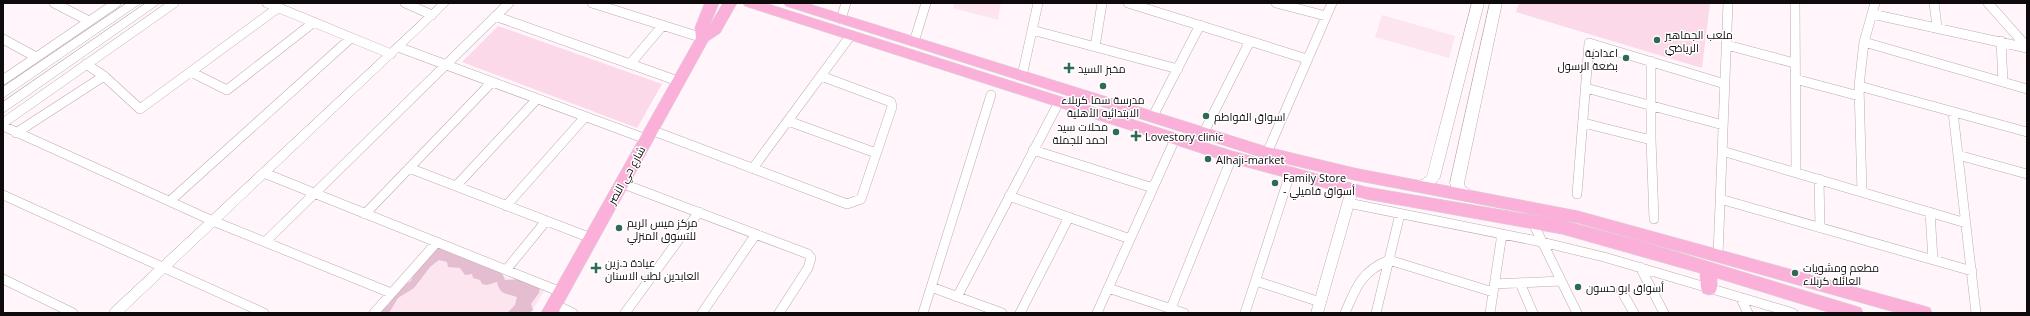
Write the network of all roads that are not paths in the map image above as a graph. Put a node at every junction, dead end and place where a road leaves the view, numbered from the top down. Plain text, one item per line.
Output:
1 (54, 3) edge
2 (116, 3) edge
3 (135, 3) edge
4 (154, 3) edge
5 (174, 3) edge
6 (267, 3) edge
7 (405, 3) edge
8 (445, 3) edge
9 (508, 3) edge
10 (592, 3) edge
11 (712, 3) edge
12 (730, 3) edge
13 (750, 3) edge
14 (926, 3) edge
15 (1038, 3) edge
16 (1102, 3) edge
17 (1128, 3) edge
18 (1276, 3) edge
19 (1332, 3) edge
20 (1478, 3) edge
21 (1496, 3) edge
22 (1728, 3) edge
23 (1795, 3) edge
24 (1875, 3) edge
25 (1934, 3) edge
26 (1987, 3) edge
27 (785, 6) edge
28 (1149, 6) edge
29 (279, 7) junction
30 (843, 7) edge
31 (1872, 14) junction
32 (432, 15) junction
33 (495, 16) junction
34 (1326, 16) junction
35 (89, 21) junction
36 (314, 22) junction
37 (663, 25) junction
38 (1200, 26) junction
39 (1937, 27) junction
40 (1032, 30) junction
41 (851, 35) junction
42 (351, 38) junction
43 (703, 38) junction
44 (3, 39) edge
45 (1250, 41) junction
46 (2001, 41) junction
47 (914, 42) junction
48 (1864, 42) junction
49 (1727, 46) junction
50 (1095, 47) junction
51 (2027, 47) edge
52 (394, 51) junction
53 (36, 57) junction
54 (1307, 59) junction
55 (1650, 61) junction
56 (1794, 63) junction
57 (86, 64) junction
58 (630, 64) junction
59 (445, 65) junction
60 (1178, 69) junction
61 (190, 72) junction
62 (104, 76) junction
63 (821, 76) junction
64 (1022, 76) junction
65 (1795, 79) junction
66 (3, 80) edge
67 (678, 81) junction
68 (492, 82) junction
69 (2003, 82) junction
70 (1725, 84) junction
71 (1859, 86) junction
72 (1586, 88) junction
73 (2027, 89) edge
74 (3, 94) edge
75 (991, 95) dead end
76 (1859, 96) junction
77 (537, 99) junction
78 (1059, 102) junction
79 (1651, 105) junction
80 (3, 108) edge
81 (1953, 112) junction
82 (1153, 116) junction
83 (585, 117) junction
84 (788, 121) junction
85 (3, 123) edge
86 (1584, 123) junction
87 (1724, 125) junction
88 (3, 126) edge
89 (1204, 132) junction
90 (2027, 132) edge
91 (16, 133) junction
92 (648, 135) junction
93 (1175, 139) junction
94 (1651, 140) junction
95 (1441, 148) junction
96 (1033, 150) junction
97 (1722, 151) junction
98 (876, 153) junction
99 (1267, 153) junction
100 (1958, 155) junction
101 (1463, 156) junction
102 (1232, 157) junction
103 (409, 168) junction
104 (753, 168) junction
105 (1796, 172) junction
106 (264, 173) junction
107 (1290, 174) junction
108 (2027, 174) edge
109 (1818, 179) junction
110 (621, 183) junction
111 (456, 186) junction
112 (1416, 186) junction
113 (1153, 188) junction
114 (1862, 192) junction
115 (315, 193) junction
116 (1577, 194) dead end
117 (3, 195) edge
118 (1467, 195) junction
119 (1009, 196) junction
120 (1350, 196) junction
121 (1720, 199) junction
122 (170, 201) junction
123 (506, 206) junction
124 (699, 212) junction
125 (1930, 212) junction
126 (365, 214) junction
127 (1400, 214) junction
128 (1069, 217) junction
129 (1654, 219) dead end
130 (213, 221) junction
131 (546, 221) junction
132 (1532, 221) junction
133 (1966, 223) junction
134 (1820, 228) junction
135 (756, 234) junction
136 (1502, 234) junction
137 (590, 238) junction
138 (1130, 239) junction
139 (265, 242) junction
140 (437, 242) junction
141 (1542, 242) junction
142 (1718, 255) junction
143 (1389, 260) junction
144 (1933, 260) junction
145 (1640, 267) junction
146 (164, 268) junction
147 (1708, 268) junction
148 (506, 270) junction
149 (1972, 271) junction
150 (3, 279) edge
151 (1256, 281) junction
152 (1561, 281) junction
153 (1520, 283) junction
154 (931, 287) junction
155 (1108, 288) junction
156 (1493, 288) junction
157 (1709, 288) junction
158 (1621, 290) dead end
159 (392, 293) junction
160 (957, 297) junction
161 (1740, 298) junction
162 (554, 303) edge
163 (1171, 308) junction
164 (1319, 308) edge
165 (73, 313) edge
166 (115, 313) edge
167 (264, 313) edge
168 (374, 313) edge
169 (573, 313) edge
170 (625, 313) edge
171 (702, 313) edge
172 (779, 313) edge
173 (923, 313) edge
174 (1002, 313) edge
175 (1020, 313) edge
176 (1097, 313) edge
177 (1184, 313) edge
178 (1245, 313) edge
179 (1345, 313) edge
180 (1377, 313) edge
181 (1490, 313) edge
182 (1533, 313) edge
183 (1577, 313) edge
184 (1634, 313) edge
185 (1664, 313) edge
186 (1748, 313) edge
187 (1793, 313) edge
188 (1855, 313) edge
189 (1924, 313) edge
190 (1976, 313) edge

1 - 35 street
2 - 35 street
3 - 74 main road
4 - 80 main road
5 - 57 street
6 - 29 street
7 - 32 street
8 - 32 street
9 - 33 street
10 - 37 street
11 - 43 main road
12 - 43 main road
13 - 27 main road
14 - 47 street
15 - 40 street
16 - 50 street
17 - 28 street
18 - 34 street
19 - 34 street
20 - 95 main road
21 - 101 main road
22 - 49 street
23 - 56 street
24 - 31 street
25 - 39 street
26 - 51 street
27 - 30 main road
27 - 41 main road
28 - 38 street
29 - 36 street
29 - 61 street
30 - 47 main road
31 - 39 street
31 - 48 street
32 - 52 street
33 - 58 street
33 - 59 street
34 - 54 street
35 - 53 street
36 - 42 street
36 - 61 street
37 - 43 street
37 - 58 street
38 - 45 street
38 - 60 street
39 - 46 street
40 - 50 street
40 - 64 street
41 - 63 street
41 - 78 main road
42 - 52 street
42 - 122 street
43 - 67 main road, شارع حي النصر
44 - 53 street
45 - 54 street
45 - 89 street
46 - 51 street
46 - 69 street
47 - 64 main road
48 - 69 street
48 - 71 street
49 - 56 street
49 - 70 street
50 - 60 street
52 - 59 street
52 - 106 street
53 - 66 street
54 - 99 street
55 - 70 street
55 - 72 street
55 - 79 street
56 - 65 street
57 - 62 street
57 - 85 street
58 - 67 street
59 - 68 street
59 - 115 street
60 - 82 street
61 - 62 street
62 - 91 street
63 - 84 street
63 - 98 street
64 - 82 main road
65 - 76 street
65 - 105 street
67 - 92 main road, شارع حي النصر
68 - 77 street
68 - 103 street
69 - 73 street
70 - 87 street
71 - 76 street
71 - 81 street
72 - 79 street
72 - 86 street
75 - 154 street
76 - 114 street
77 - 83 street
77 - 111 street
78 - 93 main road
78 - 96 street
79 - 87 street
79 - 94 street
81 - 90 street
81 - 100 street
82 - 89 main road
83 - 92 street
83 - 123 street
84 - 98 street
84 - 104 street
86 - 94 street
86 - 116 street
87 - 97 street
88 - 91 street
89 - 99 main road
91 - 122 street
92 - 104 street
92 - 110 main road, شارع حي النصر
93 - 102 main road
93 - 113 street
94 - 129 street
95 - 101 main road
95 - 112 main road
96 - 113 street
96 - 119 street
97 - 105 street
97 - 121 street
98 - 104 street
99 - 112 main road
100 - 108 street
100 - 133 street
101 - 118 main road
102 - 107 main road
102 - 163 street
103 - 111 street
103 - 126 street
105 - 109 street
106 - 115 street
106 - 130 street
107 - 120 main road
107 - 151 street
109 - 114 street
109 - 134 street
110 - 124 street
110 - 137 main road, شارع حي النصر
111 - 123 street
112 - 118 main road
113 - 138 street
114 - 125 street
115 - 126 street
115 - 139 street
117 - 146 street
118 - 142 main road
119 - 128 street
119 - 160 street
120 - 127 street
120 - 132 main road
120 - 164 street
121 - 134 street
121 - 142 street
122 - 130 street
123 - 131 street
124 - 135 street
124 - 170 street
125 - 133 street
125 - 144 street
126 - 140 street
127 - 136 street
127 - 143 street
128 - 138 street
128 - 175 street
130 - 139 street
130 - 146 street
131 - 137 street
131 - 148 street
132 - 141 street
132 - 147 main road
133 - 149 street
134 - 144 street
135 - 171 street
135 - 172 street
136 - 141 street
136 - 156 street
137 - 162 main road, شارع حي النصر
138 - 155 street
139 - 159 street
140 - 148 street
140 - 159 street
141 - 145 street
141 - 152 street
142 - 189 main road
143 - 156 street
143 - 179 street
143 - 180 street
144 - 149 street
145 - 157 street
145 - 185 street
146 - 166 street
146 - 167 street
147 - 157 main road
147 - 188 main road
148 - 162 street
149 - 190 street
150 - 165 street
151 - 164 street
151 - 178 street
152 - 153 street
152 - 183 street
153 - 156 street
153 - 182 street
154 - 160 street
154 - 173 street
155 - 163 street
155 - 176 street
156 - 181 street
157 - 161 street
158 - 184 street
159 - 168 street
160 - 174 street
161 - 186 street
161 - 187 street
162 - 169 street
163 - 177 street

